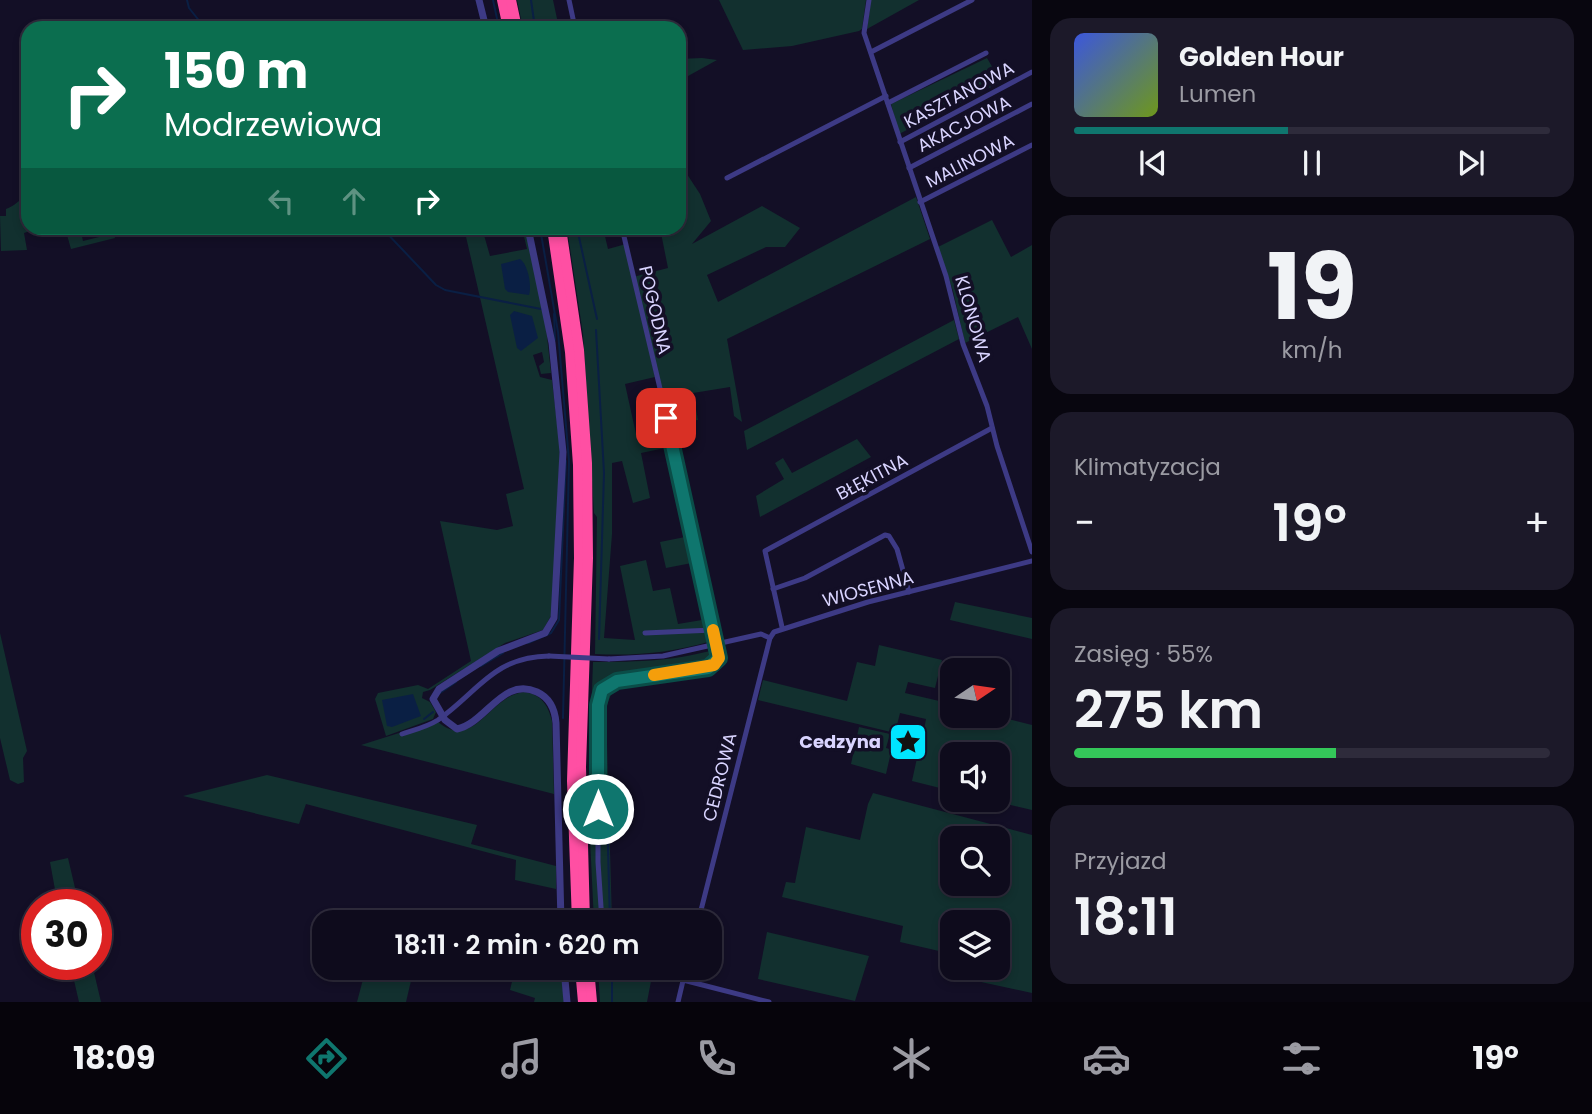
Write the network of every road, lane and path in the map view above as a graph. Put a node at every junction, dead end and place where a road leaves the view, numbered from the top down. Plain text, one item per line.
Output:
1 (479, 0) edge
2 (502, 0) edge
3 (511, 0) edge
4 (569, 0) edge
5 (869, 0) edge
6 (972, 0) edge
7 (484, 21) edge
8 (506, 21) edge
9 (516, 21) edge
10 (574, 21) edge
11 (871, 52) junction
12 (986, 53) dead end
13 (1032, 72) edge
14 (886, 96) junction
15 (888, 103) junction
16 (1032, 104) edge
17 (900, 142) junction
18 (1032, 145) edge
19 (909, 168) junction
20 (727, 178) dead end
21 (920, 202) junction
22 (529, 235) edge
23 (553, 235) edge
24 (562, 235) edge
25 (624, 235) edge
26 (992, 428) junction
27 (1032, 552) edge
28 (1032, 561) edge
29 (773, 589) junction
30 (909, 592) junction
31 (782, 627) junction
32 (713, 631) junction
33 (645, 633) dead end
34 (770, 638) junction
35 (716, 644) junction
36 (442, 716) junction
37 (402, 734) dead end
38 (561, 910) edge
39 (576, 910) edge
40 (585, 910) edge
41 (601, 910) edge
42 (701, 910) edge
43 (565, 980) edge
44 (581, 980) edge
45 (590, 980) edge
46 (683, 980) joint
47 (567, 1002) edge
48 (583, 1002) edge
49 (592, 1002) edge
50 (678, 1002) edge
51 (769, 1002) edge

1 - 7 street
2 - 8 highway
3 - 9 highway
4 - 10 street
5 - 11 street, KLONOWA
6 - 11 street
11 - 14 street, KLONOWA
12 - 15 street
13 - 17 street, KASZTANOWA
14 - 15 street, KLONOWA
14 - 20 street
15 - 17 street, KLONOWA
16 - 19 street, AKACJOWA
17 - 19 street, KLONOWA
18 - 21 street, MALINOWA
19 - 21 street, KLONOWA
21 - 26 street, KLONOWA
22 - 36 street
23 - 39 highway
24 - 40 highway
25 - 32 street, POGODNA
26 - 27 street, KLONOWA
26 - 29 street, BŁĘKITNA
28 - 30 street, WIOSENNA
29 - 30 street
29 - 31 street
30 - 31 street, WIOSENNA
31 - 34 street, WIOSENNA
32 - 33 street
32 - 35 street, POGODNA
34 - 35 street
34 - 42 street, CEDROWA
35 - 36 street, bridge
35 - 41 street
36 - 37 street
36 - 38 street
43 - 47 street
44 - 48 highway
45 - 49 highway
46 - 50 street
46 - 51 street

